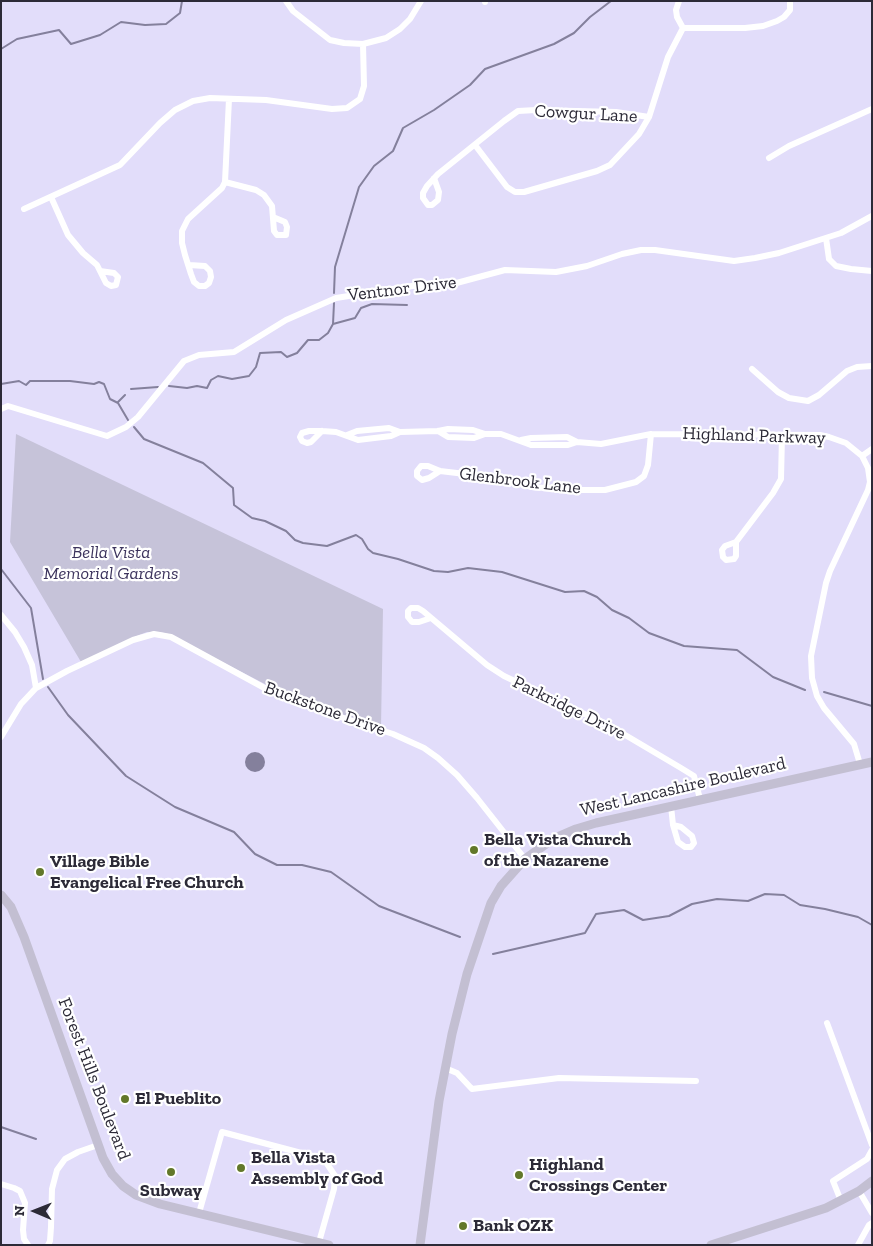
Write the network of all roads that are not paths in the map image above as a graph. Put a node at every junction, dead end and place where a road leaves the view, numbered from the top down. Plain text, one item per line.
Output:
1 (286, 1) edge
2 (420, 1) edge
3 (678, 1) edge
4 (790, 1) edge
5 (683, 28) junction
6 (363, 44) junction
7 (229, 98) junction
8 (872, 109) edge
9 (649, 117) junction
10 (475, 145) junction
11 (769, 158) dead end
12 (434, 178) dead end
13 (225, 182) junction
14 (51, 197) junction
15 (24, 210) dead end
16 (872, 216) edge
17 (273, 217) dead end
18 (826, 238) junction
19 (189, 265) dead end
20 (100, 271) dead end
21 (872, 271) edge
22 (872, 366) edge
23 (752, 369) dead end
24 (1, 409) edge
25 (322, 431) dead end
26 (651, 434) junction
27 (782, 436) junction
28 (872, 449) edge
29 (862, 456) junction
30 (440, 471) dead end
31 (870, 491) edge
32 (736, 542) dead end
33 (1, 615) edge
34 (431, 618) dead end
35 (36, 688) junction
36 (1, 737) edge
37 (872, 762) edge
38 (860, 764) junction
39 (700, 799) junction
40 (671, 806) junction
41 (673, 825) dead end
42 (525, 859) junction
43 (1, 895) edge
44 (826, 1023) dead end
45 (446, 1068) junction
46 (696, 1081) dead end
47 (98, 1145) junction
48 (872, 1145) edge
49 (872, 1150) edge
50 (872, 1181) edge
51 (1, 1184) edge
52 (859, 1191) junction
53 (841, 1201) junction
54 (872, 1212) edge
55 (199, 1213) junction
56 (872, 1223) edge
57 (319, 1242) junction
58 (28, 1245) edge
59 (48, 1245) edge
60 (329, 1245) edge
61 (420, 1245) edge
62 (711, 1245) edge
63 (858, 1245) edge

1 - 6 street
2 - 6 street
3 - 5 street
4 - 5 street
5 - 9 street
6 - 7 street
7 - 13 street
7 - 14 street
8 - 11 street
9 - 10 street, Cowgur Lane
9 - 10 street
10 - 12 street, Cowgur Lane
13 - 17 street
13 - 19 street
14 - 15 street
14 - 20 street
16 - 18 street, Ventnor Drive
18 - 21 street
18 - 24 street, Ventnor Drive
22 - 23 street
25 - 26 street, Highland Parkway
26 - 27 street, Highland Parkway
26 - 30 street, Glenbrook Lane
27 - 29 street, Highland Parkway
27 - 32 street
28 - 29 street
29 - 31 street
31 - 38 street
33 - 35 street
34 - 39 street, Parkridge Drive
35 - 36 street
35 - 42 street, Buckstone Drive
37 - 38 main road, West Lancashire Boulevard
38 - 39 main road, West Lancashire Boulevard
39 - 40 main road, West Lancashire Boulevard
40 - 41 street
40 - 42 main road, West Lancashire Boulevard
42 - 45 main road, West Lancashire Boulevard
43 - 47 main road, Forest Hills Boulevard
44 - 48 street
45 - 46 street
45 - 61 main road, West Lancashire Boulevard
47 - 55 main road, Forest Hills Boulevard
47 - 59 street
49 - 53 street
50 - 52 main road
51 - 58 street
52 - 53 main road
52 - 54 street
53 - 62 main road
55 - 57 main road, Forest Hills Boulevard
55 - 57 street
56 - 63 street
57 - 60 main road, Forest Hills Boulevard

